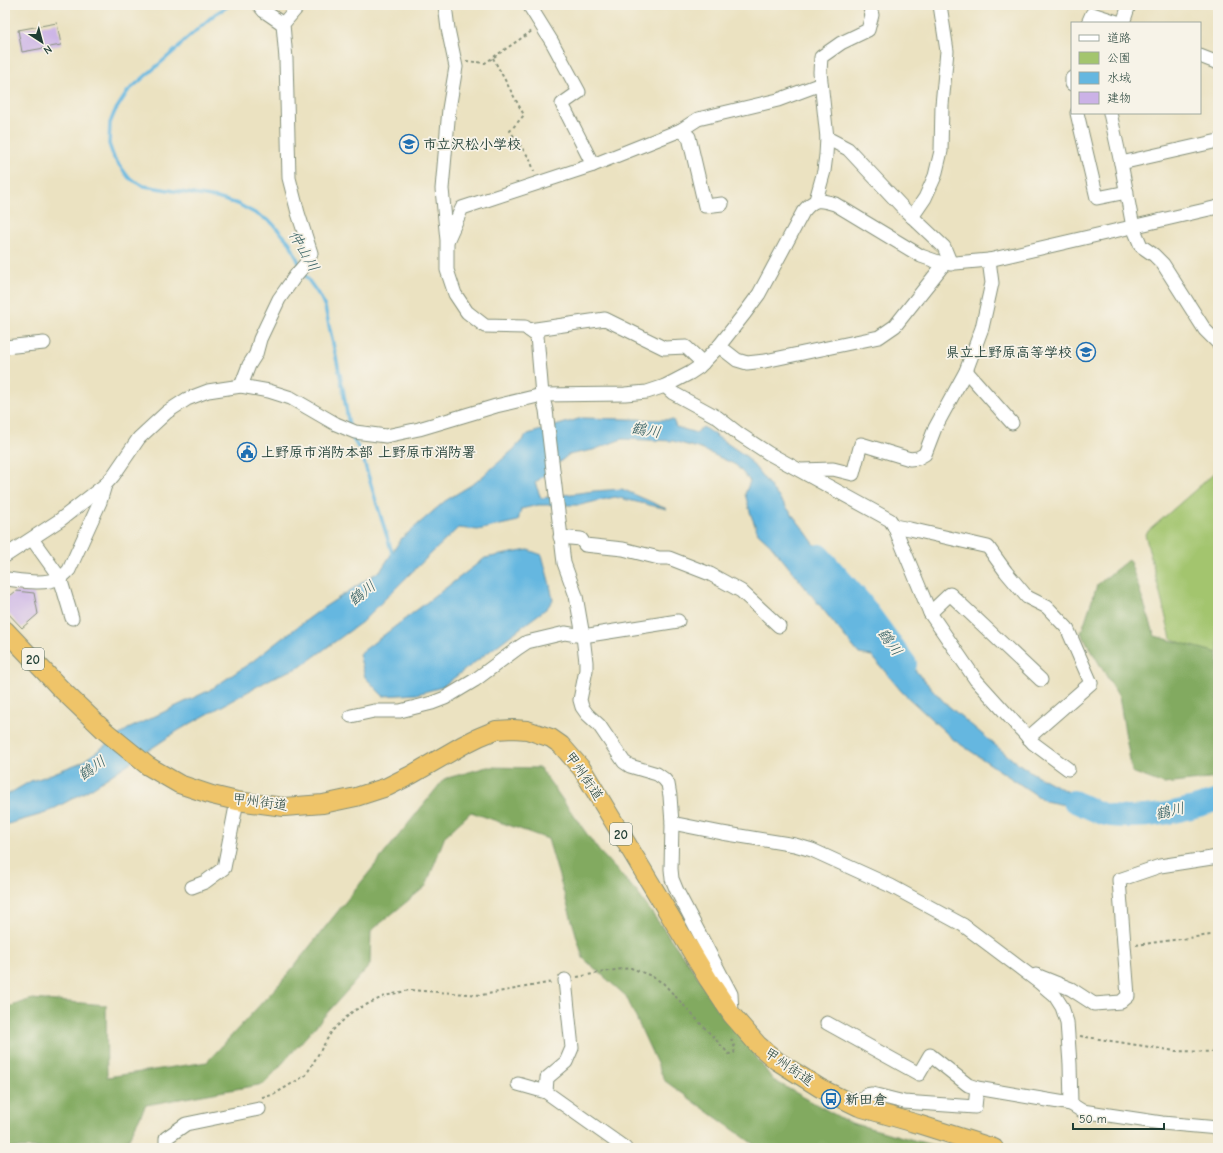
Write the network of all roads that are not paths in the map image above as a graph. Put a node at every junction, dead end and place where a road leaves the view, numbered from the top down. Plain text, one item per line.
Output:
1 (259, 5) edge
2 (299, 5) edge
3 (445, 5) edge
4 (529, 5) edge
5 (869, 5) edge
6 (940, 5) edge
7 (1129, 5) edge
8 (1088, 22) edge
9 (1117, 22) edge
10 (1123, 22) edge
11 (283, 24) junction
12 (1201, 56) edge
13 (1218, 63) edge
14 (821, 84) junction
15 (1076, 114) edge
16 (1110, 114) edge
17 (681, 130) junction
18 (827, 138) junction
19 (1218, 141) edge
20 (1121, 163) junction
21 (593, 165) junction
22 (1127, 192) junction
23 (816, 200) junction
24 (722, 204) dead end
25 (1218, 207) edge
26 (912, 217) junction
27 (1133, 227) junction
28 (447, 240) junction
29 (990, 260) junction
30 (948, 264) junction
31 (529, 330) junction
32 (44, 343) dead end
33 (1218, 343) edge
34 (719, 346) junction
35 (5, 347) edge
36 (703, 363) junction
37 (966, 370) junction
38 (241, 386) junction
39 (665, 386) junction
40 (542, 394) junction
41 (1012, 423) dead end
42 (801, 470) junction
43 (105, 485) junction
44 (894, 526) junction
45 (560, 537) junction
46 (32, 539) junction
47 (5, 556) edge
48 (60, 578) junction
49 (8, 579) dead end
50 (930, 613) junction
51 (72, 618) dead end
52 (678, 621) dead end
53 (779, 626) dead end
54 (5, 630) edge
55 (583, 636) junction
56 (1041, 680) dead end
57 (351, 716) dead end
58 (1028, 738) junction
59 (1068, 769) dead end
60 (237, 800) junction
61 (672, 823) junction
62 (1218, 857) edge
63 (192, 887) dead end
64 (1021, 970) junction
65 (565, 980) road end
66 (732, 1015) junction
67 (827, 1023) dead end
68 (518, 1084) dead end
69 (977, 1088) junction
70 (546, 1092) junction
71 (259, 1103) road end
72 (1071, 1104) junction
73 (859, 1107) junction
74 (1218, 1128) edge
75 (166, 1143) edge
76 (625, 1148) edge
77 (994, 1148) edge

1 - 11 street
2 - 11 street
3 - 28 street
4 - 21 street
5 - 14 street
6 - 26 street
7 - 10 street
8 - 9 street
11 - 38 street
12 - 13 street
14 - 17 street
14 - 18 street
15 - 22 street
16 - 20 street
17 - 21 street
17 - 24 street
18 - 23 street
18 - 26 street
19 - 20 street
20 - 22 street
21 - 28 street
22 - 27 street
23 - 30 street
23 - 34 street
25 - 27 street
26 - 30 street
27 - 29 street
27 - 33 street
28 - 31 street
29 - 30 street
29 - 37 street
30 - 34 street
31 - 36 street
31 - 40 street
32 - 35 street
34 - 36 street
36 - 39 street
37 - 41 street
37 - 42 street
38 - 40 street
38 - 43 street
39 - 40 street
39 - 42 street
40 - 45 street
42 - 44 street
43 - 46 street
43 - 48 street
44 - 50 street
44 - 58 street
45 - 53 street
45 - 55 street
46 - 47 street
46 - 48 street
48 - 49 street
48 - 51 street
50 - 56 street
50 - 58 street
52 - 55 street
54 - 60 highway, 甲州街道 / 20
55 - 57 street
55 - 61 street
58 - 59 street
60 - 63 street
60 - 66 highway, 甲州街道 / 20
61 - 64 street
61 - 66 street
62 - 64 street
64 - 72 street
65 - 70 street
66 - 73 highway, 甲州街道 / 20
67 - 69 street
68 - 70 street
69 - 72 street
69 - 73 street
70 - 76 street
71 - 75 street
72 - 74 street
73 - 77 highway, 甲州街道 / 20

